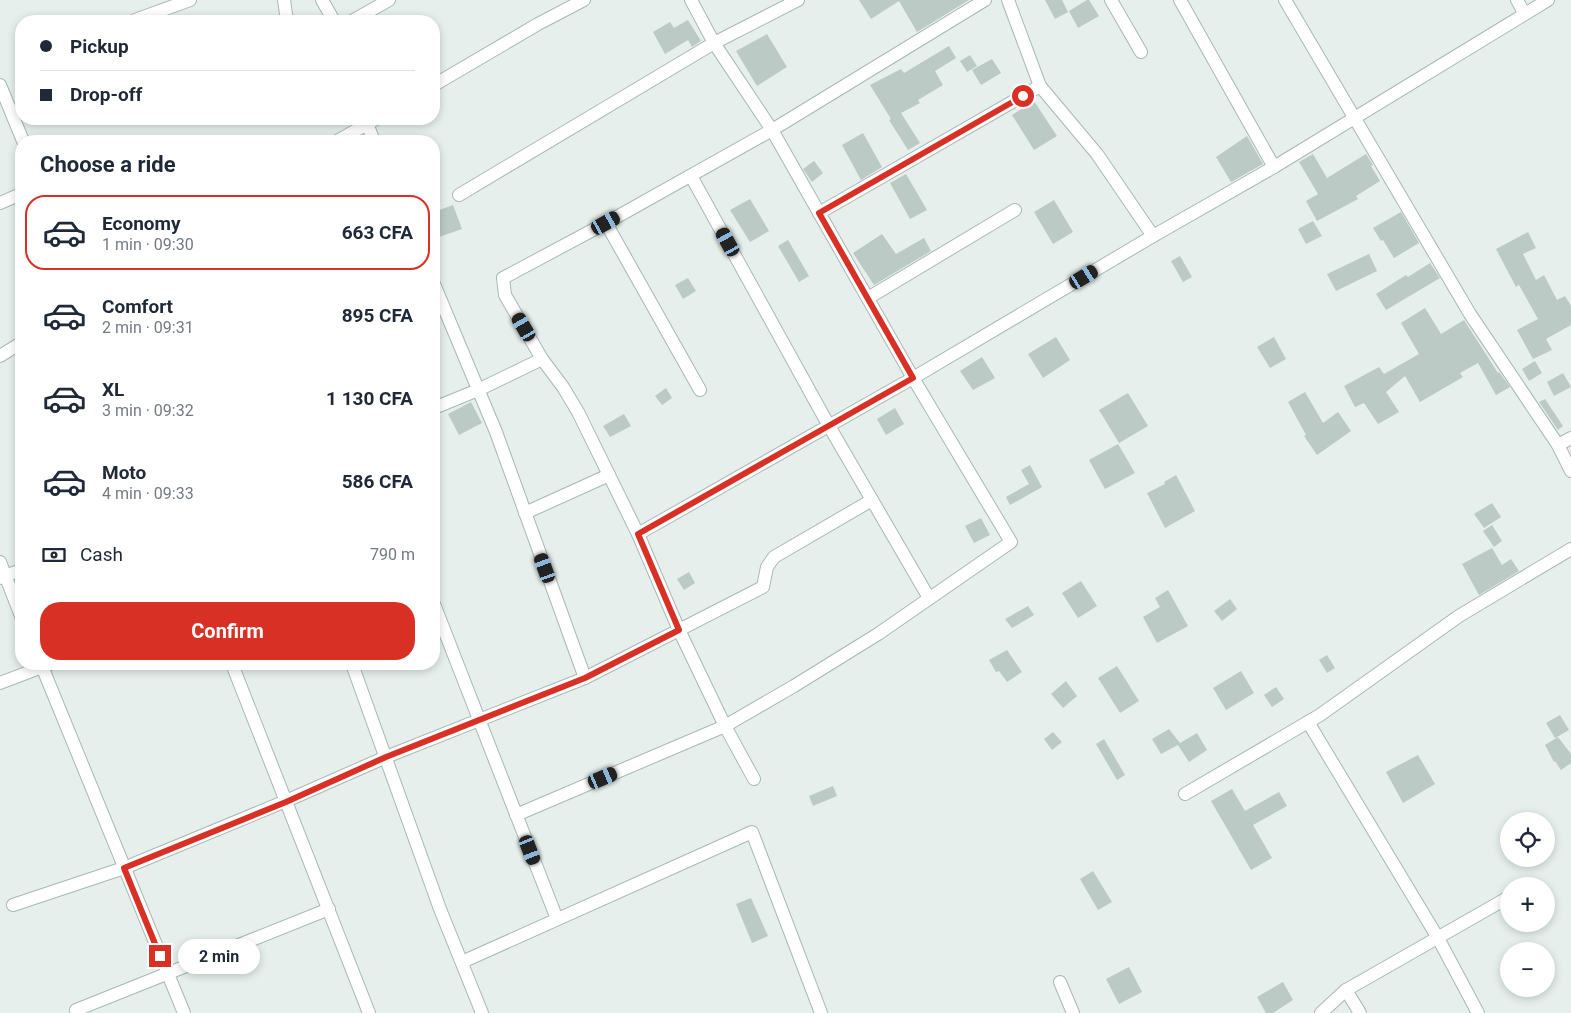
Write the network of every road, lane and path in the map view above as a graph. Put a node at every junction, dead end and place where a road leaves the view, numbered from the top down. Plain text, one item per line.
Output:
1 (190, 0) edge
2 (284, 0) edge
3 (322, 0) edge
4 (389, 0) edge
5 (584, 0) edge
6 (690, 0) edge
7 (798, 0) edge
8 (985, 0) edge
9 (1008, 0) edge
10 (1111, 0) edge
11 (1180, 0) edge
12 (1285, 0) edge
13 (1517, 0) edge
14 (1548, 0) edge
15 (1524, 13) junction
16 (149, 15) edge
17 (286, 15) edge
18 (331, 15) edge
19 (363, 15) edge
20 (714, 43) junction
21 (1141, 52) dead end
22 (440, 81) edge
23 (0, 85) edge
24 (1040, 86) junction
25 (1354, 118) junction
26 (15, 122) edge
27 (364, 125) edge
28 (772, 130) junction
29 (347, 135) edge
30 (1274, 167) junction
31 (691, 176) junction
32 (459, 195) dead end
33 (15, 197) edge
34 (0, 203) edge
35 (1015, 210) dead end
36 (819, 213) junction
37 (606, 223) junction
38 (1153, 236) junction
39 (440, 298) edge
40 (868, 298) junction
41 (15, 347) edge
42 (0, 356) edge
43 (542, 359) junction
44 (913, 378) junction
45 (478, 390) junction
46 (700, 390) dead end
47 (440, 406) edge
48 (829, 426) junction
49 (1571, 438) edge
50 (1558, 445) junction
51 (1571, 472) edge
52 (609, 475) junction
53 (872, 500) junction
54 (525, 513) junction
55 (638, 534) junction
56 (1571, 549) edge
57 (0, 562) edge
58 (15, 572) edge
59 (3, 577) edge
60 (929, 598) junction
61 (15, 603) edge
62 (440, 619) edge
63 (679, 630) junction
64 (32, 670) edge
65 (46, 670) edge
66 (234, 670) edge
67 (354, 670) edge
68 (585, 678) junction
69 (0, 683) edge
70 (479, 720) junction
71 (1308, 722) junction
72 (725, 726) junction
73 (386, 757) junction
74 (754, 779) dead end
75 (1185, 794) dead end
76 (286, 802) junction
77 (516, 815) junction
78 (124, 868) junction
79 (1500, 902) edge
80 (13, 904) dead end
81 (329, 909) junction
82 (556, 919) junction
83 (1438, 938) junction
84 (462, 962) junction
85 (168, 973) junction
86 (1060, 982) dead end
87 (1346, 990) junction
88 (76, 1010) dead end
89 (184, 1013) edge
90 (369, 1013) edge
91 (482, 1013) edge
92 (821, 1013) edge
93 (1073, 1013) edge
94 (1321, 1013) edge
95 (1360, 1013) edge
96 (1478, 1013) edge

1 - 16 street
2 - 17 street
3 - 18 street
4 - 19 street
5 - 22 street
6 - 20 street
7 - 20 street
8 - 28 street
9 - 24 street
10 - 21 street
11 - 30 street
12 - 25 street
13 - 15 street
14 - 15 street
15 - 25 street
20 - 28 street
20 - 32 street
23 - 26 street
24 - 36 street
24 - 38 street
25 - 30 street
25 - 50 street
27 - 29 street
28 - 31 street
28 - 36 street
30 - 38 street
31 - 37 street
31 - 48 street
33 - 34 street
35 - 40 street
36 - 40 street
37 - 43 street
37 - 46 street
38 - 44 street
39 - 45 street
40 - 44 street
41 - 42 street
43 - 45 street
43 - 52 street
44 - 48 street
44 - 60 street
45 - 47 street
45 - 54 street
48 - 53 street
48 - 55 street
49 - 50 street
50 - 51 street
52 - 54 street
52 - 55 street
53 - 60 street
53 - 63 street
54 - 68 street
55 - 63 street
56 - 71 street
57 - 59 street
58 - 59 street
59 - 61 street
60 - 72 street
62 - 70 street
63 - 68 street
63 - 72 street
64 - 69 street
65 - 78 street
66 - 76 street
67 - 73 street
68 - 70 street
70 - 73 street
70 - 77 street
71 - 75 street
71 - 83 street
72 - 74 street
72 - 77 street
73 - 76 street
73 - 84 street
76 - 78 street
76 - 81 street
77 - 82 street
78 - 80 street
78 - 85 street
79 - 83 street
81 - 85 street
81 - 90 street
82 - 84 street
82 - 92 street
83 - 87 street
83 - 96 street
84 - 91 street
85 - 88 street
85 - 89 street
86 - 93 street
87 - 94 street
87 - 95 street

